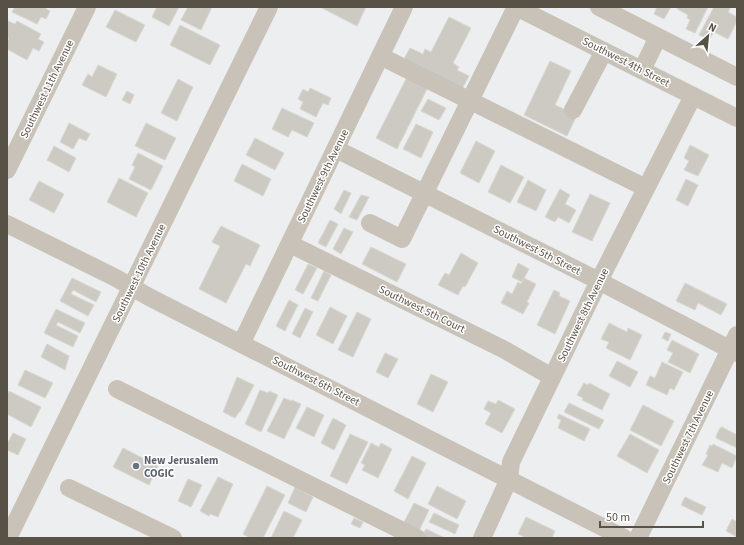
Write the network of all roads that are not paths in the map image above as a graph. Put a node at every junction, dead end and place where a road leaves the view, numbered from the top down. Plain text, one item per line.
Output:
1 (87, 7) edge
2 (269, 7) edge
3 (404, 7) edge
4 (516, 7) edge
5 (599, 7) edge
6 (658, 37) junction
7 (604, 52) junction
8 (380, 56) junction
9 (642, 70) junction
10 (737, 77) edge
11 (693, 96) junction
12 (471, 101) junction
13 (573, 110) dead end
14 (737, 118) edge
15 (336, 149) junction
16 (7, 170) edge
17 (646, 188) junction
18 (425, 194) junction
19 (370, 223) dead end
20 (7, 224) edge
21 (290, 244) junction
22 (599, 281) junction
23 (132, 288) junction
24 (241, 344) junction
25 (735, 346) edge
26 (552, 377) junction
27 (117, 389) dead end
28 (509, 479) junction
29 (69, 488) dead end
30 (8, 538) edge
31 (173, 538) edge
32 (417, 538) edge
33 (482, 538) edge
34 (624, 538) edge
35 (638, 538) edge

1 - 16 street, Southwest 11th Avenue
2 - 23 street, Southwest 10th Avenue
3 - 8 street, Southwest 9th Avenue
4 - 7 street, Southwest 4th Street
4 - 12 street
5 - 6 street
6 - 9 street
6 - 10 street
7 - 9 street, Southwest 4th Street
7 - 13 street
8 - 12 street
8 - 15 street, Southwest 9th Avenue
9 - 11 street, Southwest 4th Street
11 - 14 street, Southwest 4th Street
11 - 17 street, Southwest 8th Avenue
12 - 17 street
12 - 18 street
15 - 18 street, Southwest 5th Street
15 - 21 street, Southwest 9th Avenue
17 - 22 street, Southwest 8th Avenue
18 - 19 street
18 - 22 street, Southwest 5th Street
20 - 23 street, Southwest 6th Street
21 - 24 street, Southwest 9th Avenue
21 - 26 street, Southwest 5th Court
22 - 25 street, Southwest 5th Street
22 - 26 street, Southwest 8th Avenue
23 - 24 street, Southwest 6th Street
23 - 30 street, Southwest 10th Avenue
24 - 28 street, Southwest 6th Street
25 - 35 street, Southwest 7th Avenue
26 - 28 street, Southwest 8th Avenue
27 - 32 street
28 - 33 street, Southwest 8th Avenue
28 - 34 street, Southwest 6th Street
29 - 31 street

